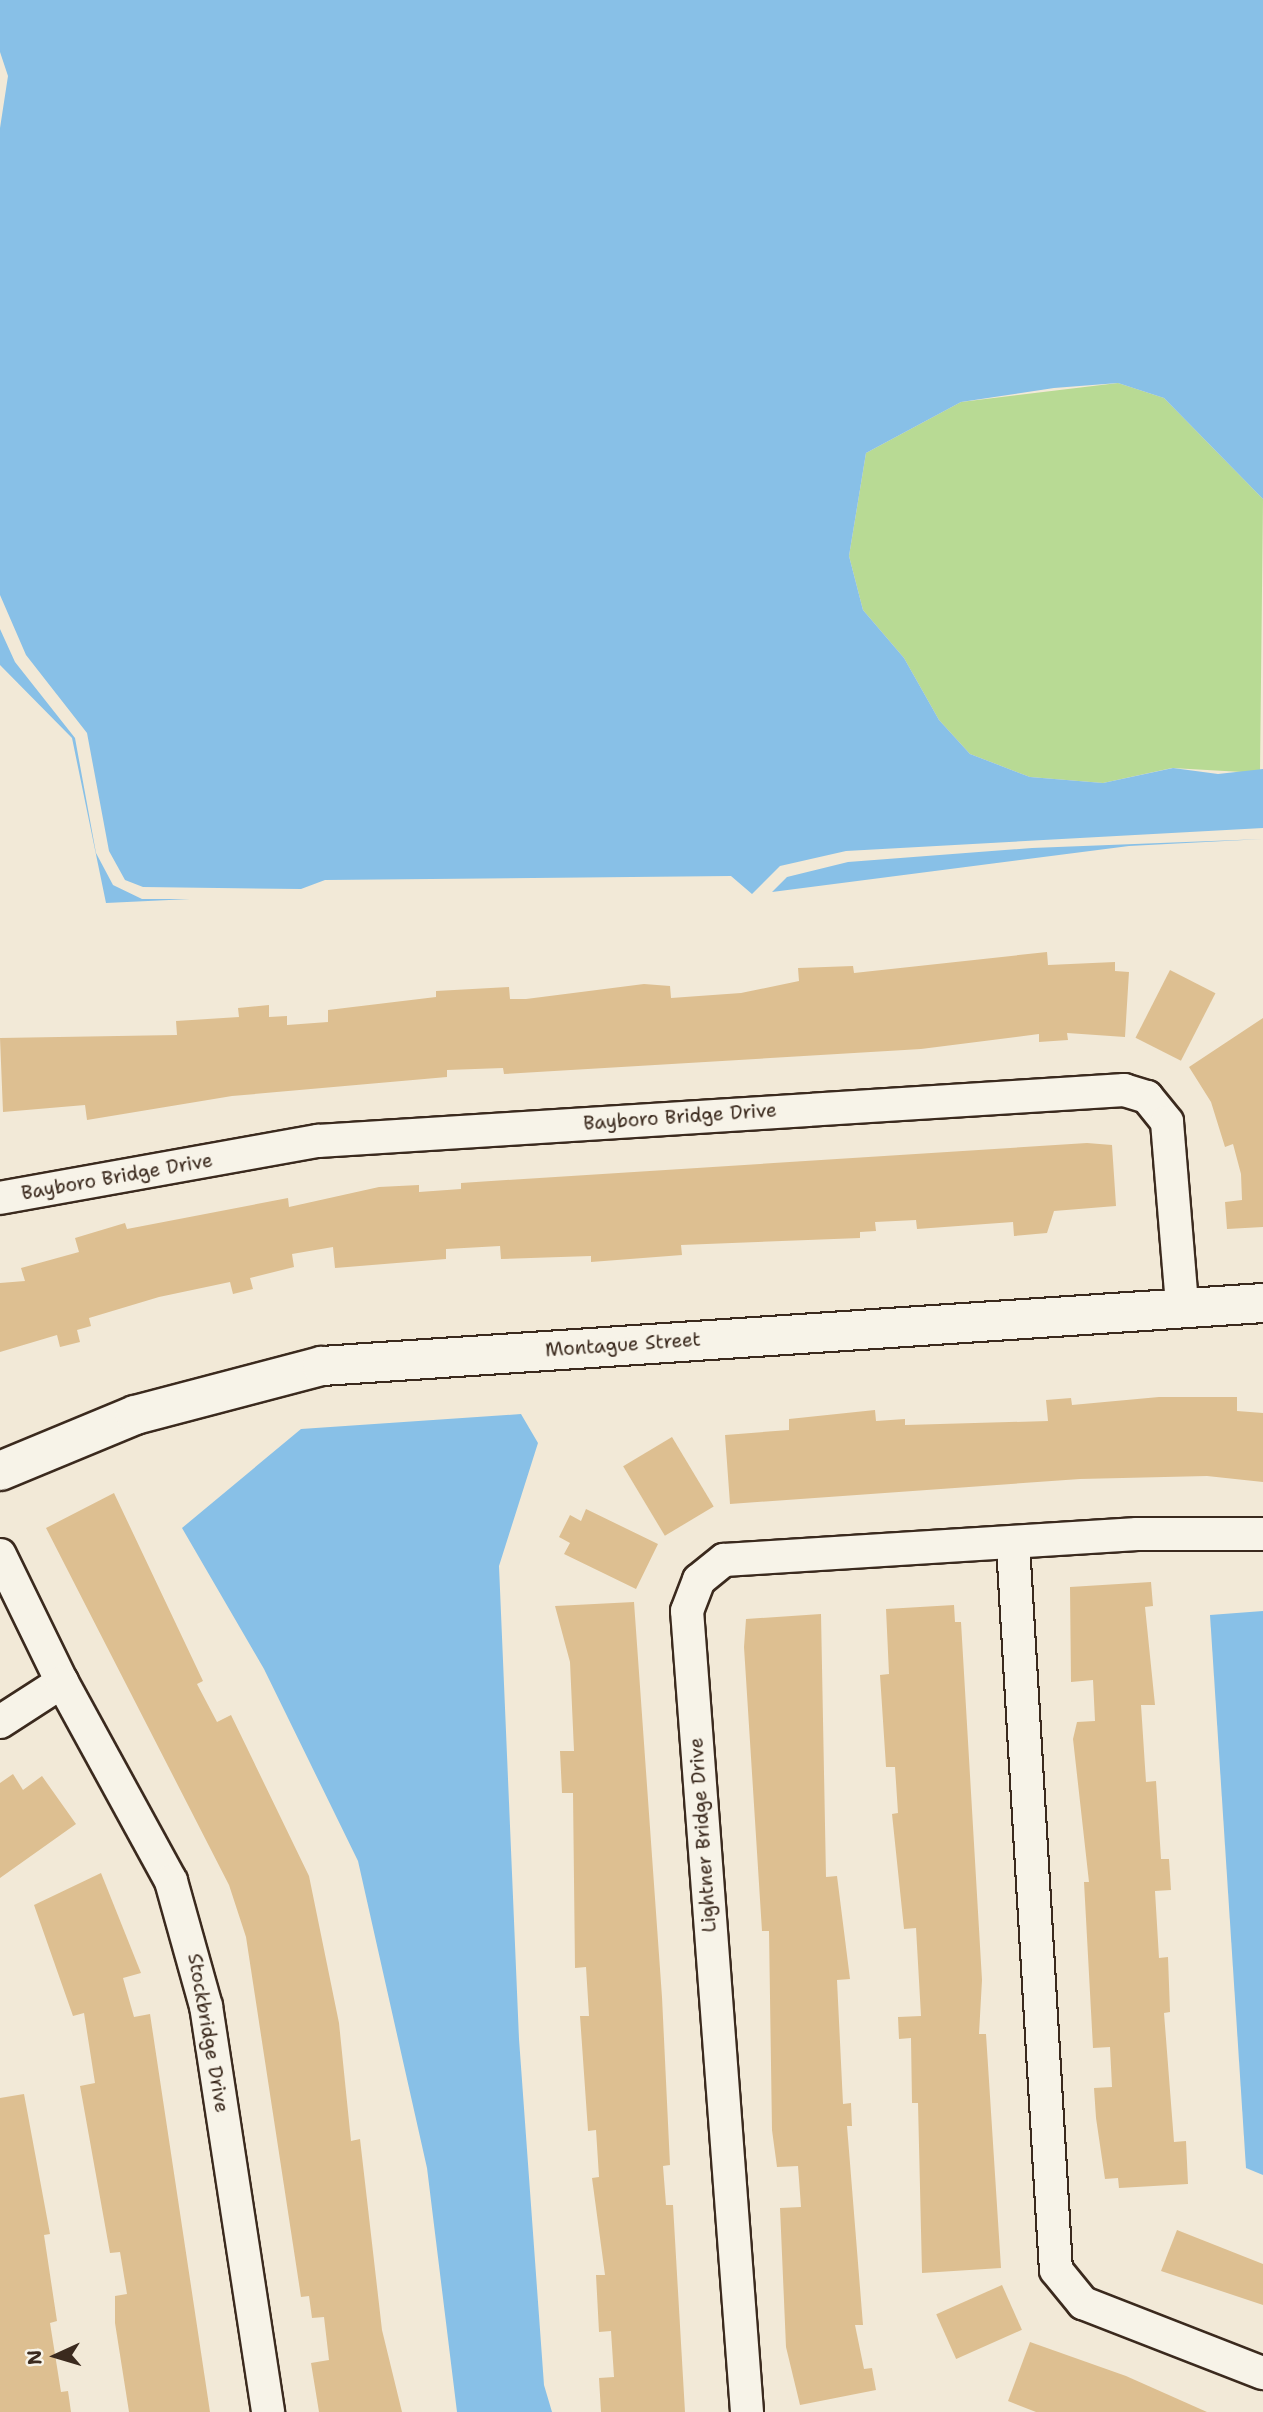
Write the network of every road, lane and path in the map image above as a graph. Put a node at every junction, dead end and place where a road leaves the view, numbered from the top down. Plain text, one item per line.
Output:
1 (0, 1198) edge
2 (1263, 1303) edge
3 (1182, 1306) junction
4 (0, 1471) edge
5 (1263, 1534) edge
6 (1013, 1545) junction
7 (0, 1555) edge
8 (62, 1682) junction
9 (0, 1721) edge
10 (1263, 2373) edge
11 (268, 2412) edge
12 (747, 2412) edge

1 - 3 street, Bayboro Bridge Drive
2 - 3 street, Montague Street
3 - 4 street, Montague Street
5 - 6 street, Lightner Bridge Drive
6 - 10 street
6 - 12 street, Lightner Bridge Drive
7 - 8 street, Stockbridge Drive
8 - 9 street
8 - 11 street, Stockbridge Drive

